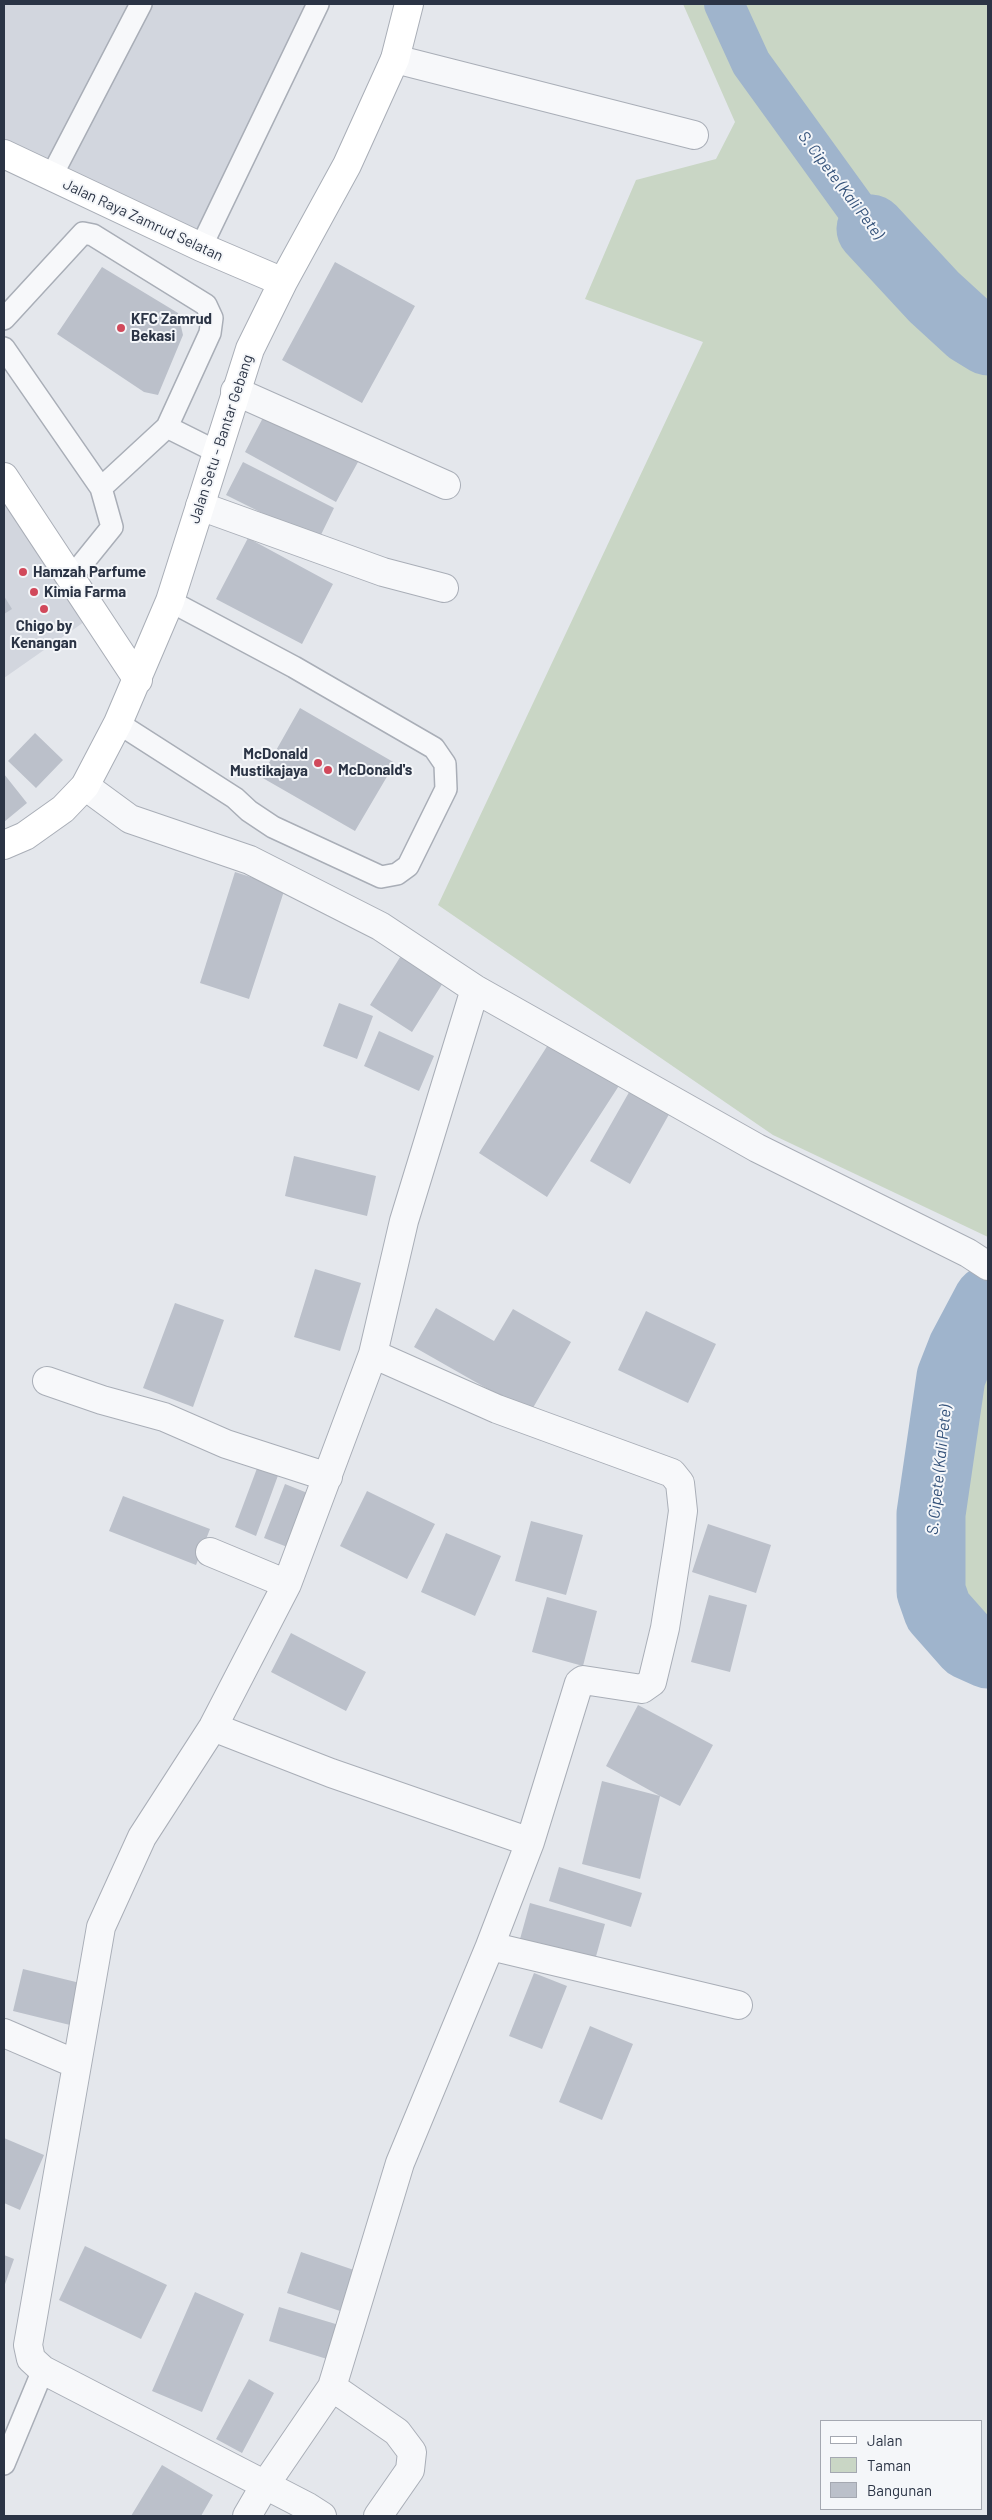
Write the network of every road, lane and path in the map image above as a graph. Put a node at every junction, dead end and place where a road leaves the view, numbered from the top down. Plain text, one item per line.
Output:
1 (141, 4) edge
2 (318, 4) edge
3 (403, 6) edge
4 (395, 60) junction
5 (694, 135) dead end
6 (4, 154) edge
7 (51, 178) junction
8 (201, 247) junction
9 (283, 282) junction
10 (4, 319) edge
11 (4, 348) edge
12 (235, 392) junction
13 (167, 428) junction
14 (216, 452) junction
15 (4, 478) edge
16 (446, 485) dead end
17 (101, 488) junction
18 (200, 506) junction
19 (70, 578) junction
20 (444, 588) dead end
21 (170, 600) junction
22 (138, 680) junction
23 (118, 723) junction
24 (85, 786) junction
25 (4, 846) edge
26 (476, 989) junction
27 (978, 1259) edge
28 (373, 1354) junction
29 (47, 1381) dead end
30 (328, 1477) junction
31 (210, 1552) dead end
32 (287, 1584) junction
33 (213, 1727) junction
34 (530, 1842) junction
35 (490, 1946) junction
36 (738, 2005) dead end
37 (4, 2034) edge
38 (76, 2064) junction
39 (43, 2370) junction
40 (332, 2387) junction
41 (4, 2464) edge
42 (264, 2485) junction
43 (247, 2516) edge
44 (322, 2516) edge
45 (378, 2516) edge

1 - 7 lane
2 - 8 lane
3 - 4 main road, Jalan Setu - Bantar Gebang
4 - 5 street
4 - 9 main road, Jalan Setu - Bantar Gebang
6 - 7 main road, Jalan Raya Zamrud Selatan
7 - 8 main road, Jalan Raya Zamrud Selatan
8 - 9 main road, Jalan Raya Zamrud Selatan
9 - 12 main road, Jalan Setu - Bantar Gebang
10 - 13 lane
11 - 17 lane
12 - 14 main road, Jalan Setu - Bantar Gebang
12 - 16 street
13 - 14 lane
13 - 17 lane
14 - 18 main road, Jalan Setu - Bantar Gebang
15 - 19 main road
17 - 19 lane
18 - 20 street
18 - 21 main road, Jalan Setu - Bantar Gebang
19 - 22 main road
21 - 22 main road, Jalan Setu - Bantar Gebang
21 - 23 lane
22 - 23 main road, Jalan Setu - Bantar Gebang
23 - 24 main road, Jalan Setu - Bantar Gebang
24 - 25 main road, Jalan Setu - Bantar Gebang
24 - 26 street
26 - 27 street
26 - 28 street
28 - 30 street
28 - 34 street
29 - 30 street
30 - 32 street
31 - 32 street
32 - 33 street
33 - 34 street
33 - 38 street
34 - 35 street
35 - 36 street
35 - 40 street
37 - 38 street
38 - 39 street
39 - 41 lane
39 - 42 street
40 - 42 street
40 - 45 street
42 - 43 street
42 - 44 street

